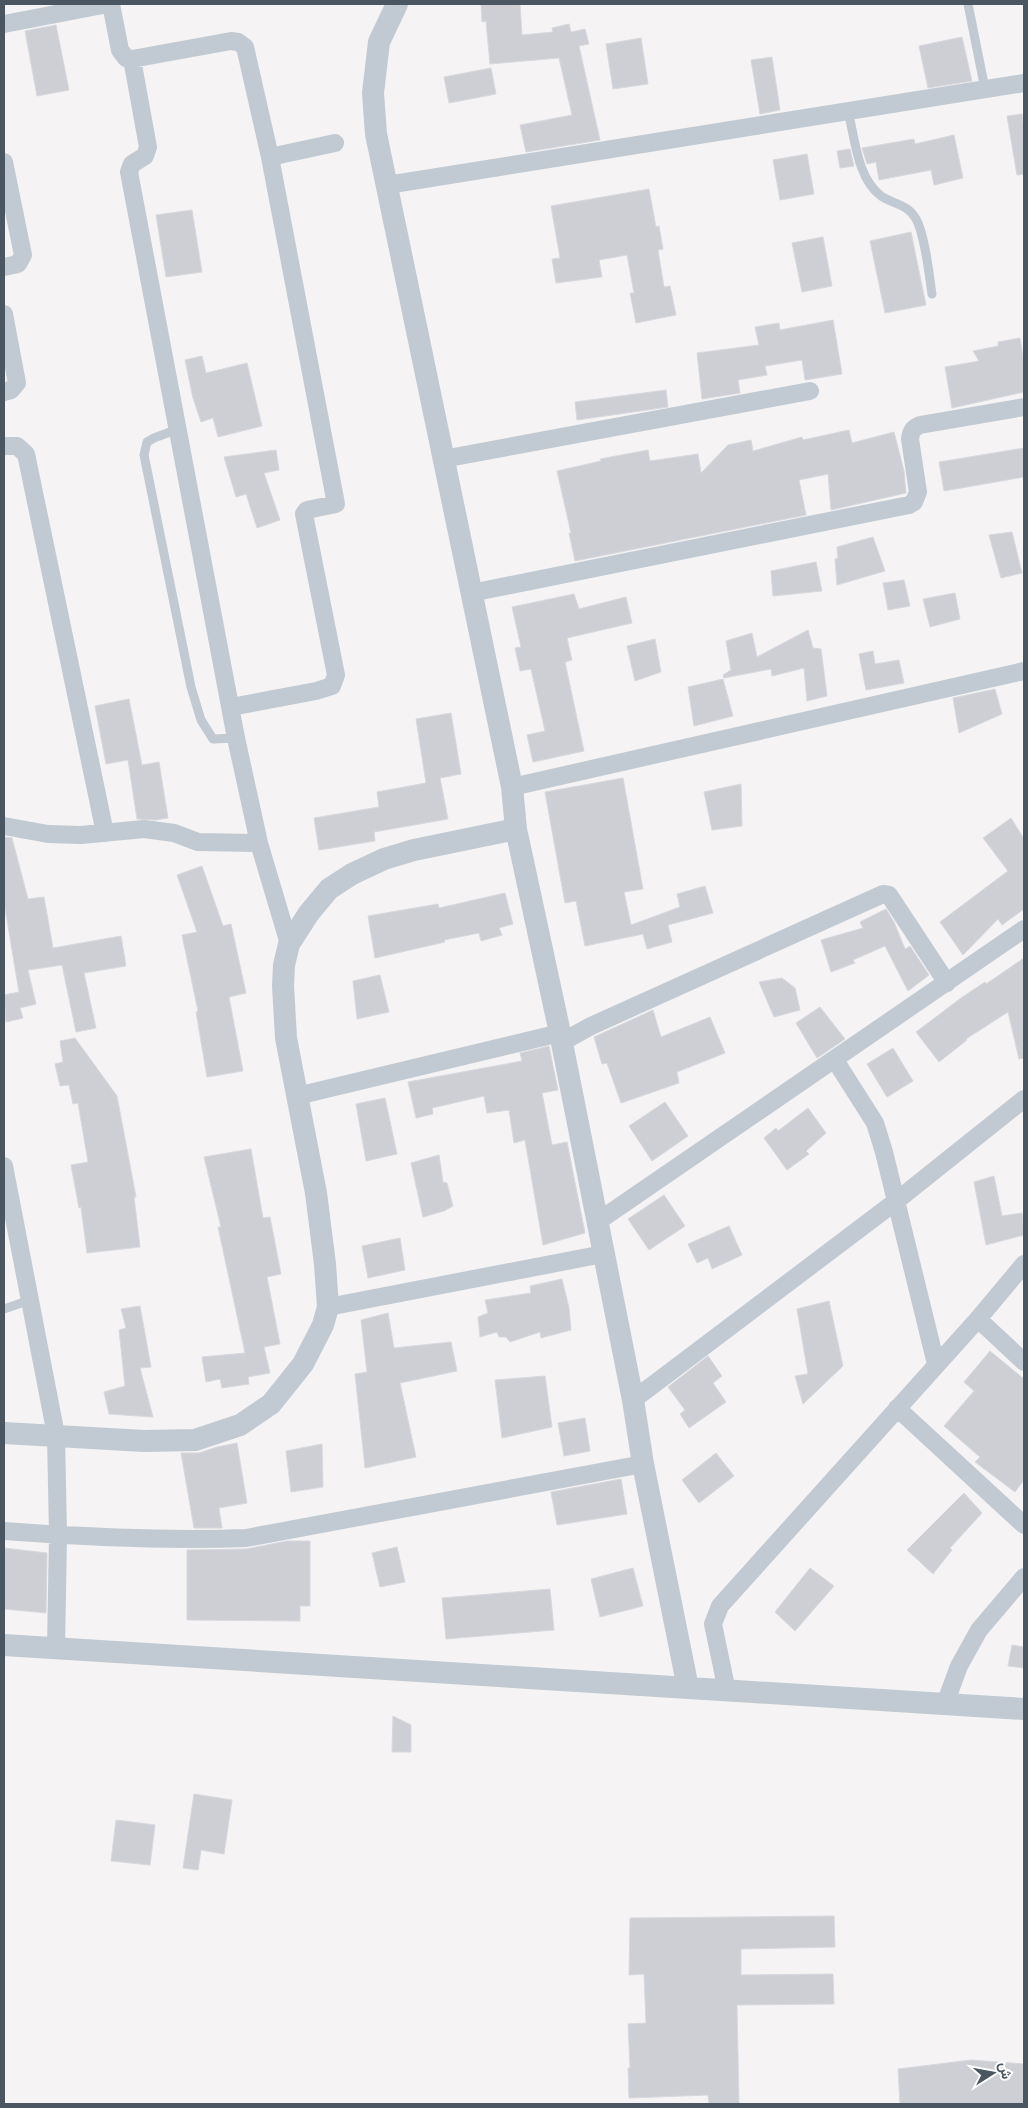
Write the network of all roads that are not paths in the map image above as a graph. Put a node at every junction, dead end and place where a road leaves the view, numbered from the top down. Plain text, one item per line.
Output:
1 (109, 4) edge
2 (397, 4) edge
3 (968, 4) edge
4 (4, 24) edge
5 (132, 59) junction
6 (1024, 83) edge
7 (985, 89) junction
8 (848, 111) junction
9 (335, 143) dead end
10 (270, 156) junction
11 (4, 164) edge
12 (387, 185) junction
13 (4, 267) edge
14 (932, 294) dead end
15 (4, 314) edge
16 (810, 391) dead end
17 (4, 392) edge
18 (1024, 407) edge
19 (178, 429) junction
20 (4, 446) edge
21 (443, 459) junction
22 (471, 592) junction
23 (1024, 671) edge
24 (231, 707) junction
25 (236, 738) junction
26 (512, 787) junction
27 (4, 826) edge
28 (516, 829) junction
29 (105, 834) junction
30 (259, 844) junction
31 (1024, 929) edge
32 (290, 944) junction
33 (947, 984) junction
34 (561, 1037) junction
35 (835, 1060) junction
36 (297, 1096) junction
37 (1024, 1099) edge
38 (4, 1166) edge
39 (896, 1202) junction
40 (597, 1222) junction
41 (603, 1254) junction
42 (1024, 1264) edge
43 (30, 1300) junction
44 (328, 1307) junction
45 (4, 1309) edge
46 (978, 1319) junction
47 (1024, 1362) edge
48 (936, 1364) junction
49 (633, 1400) junction
50 (897, 1408) junction
51 (4, 1432) edge
52 (56, 1435) junction
53 (643, 1464) junction
54 (1024, 1525) edge
55 (4, 1531) edge
56 (58, 1535) junction
57 (1024, 1577) edge
58 (4, 1645) edge
59 (56, 1648) junction
60 (688, 1688) junction
61 (727, 1691) junction
62 (945, 1704) junction
63 (1024, 1709) edge

1 - 4 street
1 - 5 street
2 - 12 street
3 - 7 lane
5 - 10 street
5 - 19 street
6 - 7 street
7 - 8 street
8 - 12 street
8 - 14 lane
9 - 10 street
10 - 24 street
11 - 13 street
12 - 21 street
15 - 17 street
16 - 21 street
18 - 22 street
19 - 24 street
19 - 25 lane
20 - 29 street
21 - 22 street
22 - 26 street
23 - 26 street
24 - 25 street
25 - 30 street
26 - 28 street
27 - 29 street
28 - 32 street
28 - 34 street
29 - 30 street
30 - 32 street
31 - 33 street
32 - 36 street
33 - 34 street
33 - 35 street
34 - 36 street
34 - 40 street
35 - 39 street
35 - 40 street
36 - 44 street
37 - 39 street
38 - 43 street
39 - 48 street
39 - 49 street
40 - 41 street
41 - 44 street
41 - 49 street
42 - 46 street
43 - 45 lane
43 - 52 street
44 - 52 street
46 - 47 street
46 - 48 street
48 - 50 street
49 - 53 street
50 - 54 street
50 - 61 street
51 - 52 street
52 - 56 street
53 - 56 street
53 - 60 street
55 - 56 street
56 - 59 street
57 - 62 street
58 - 59 street
59 - 60 street
60 - 61 street
61 - 62 street
62 - 63 street

